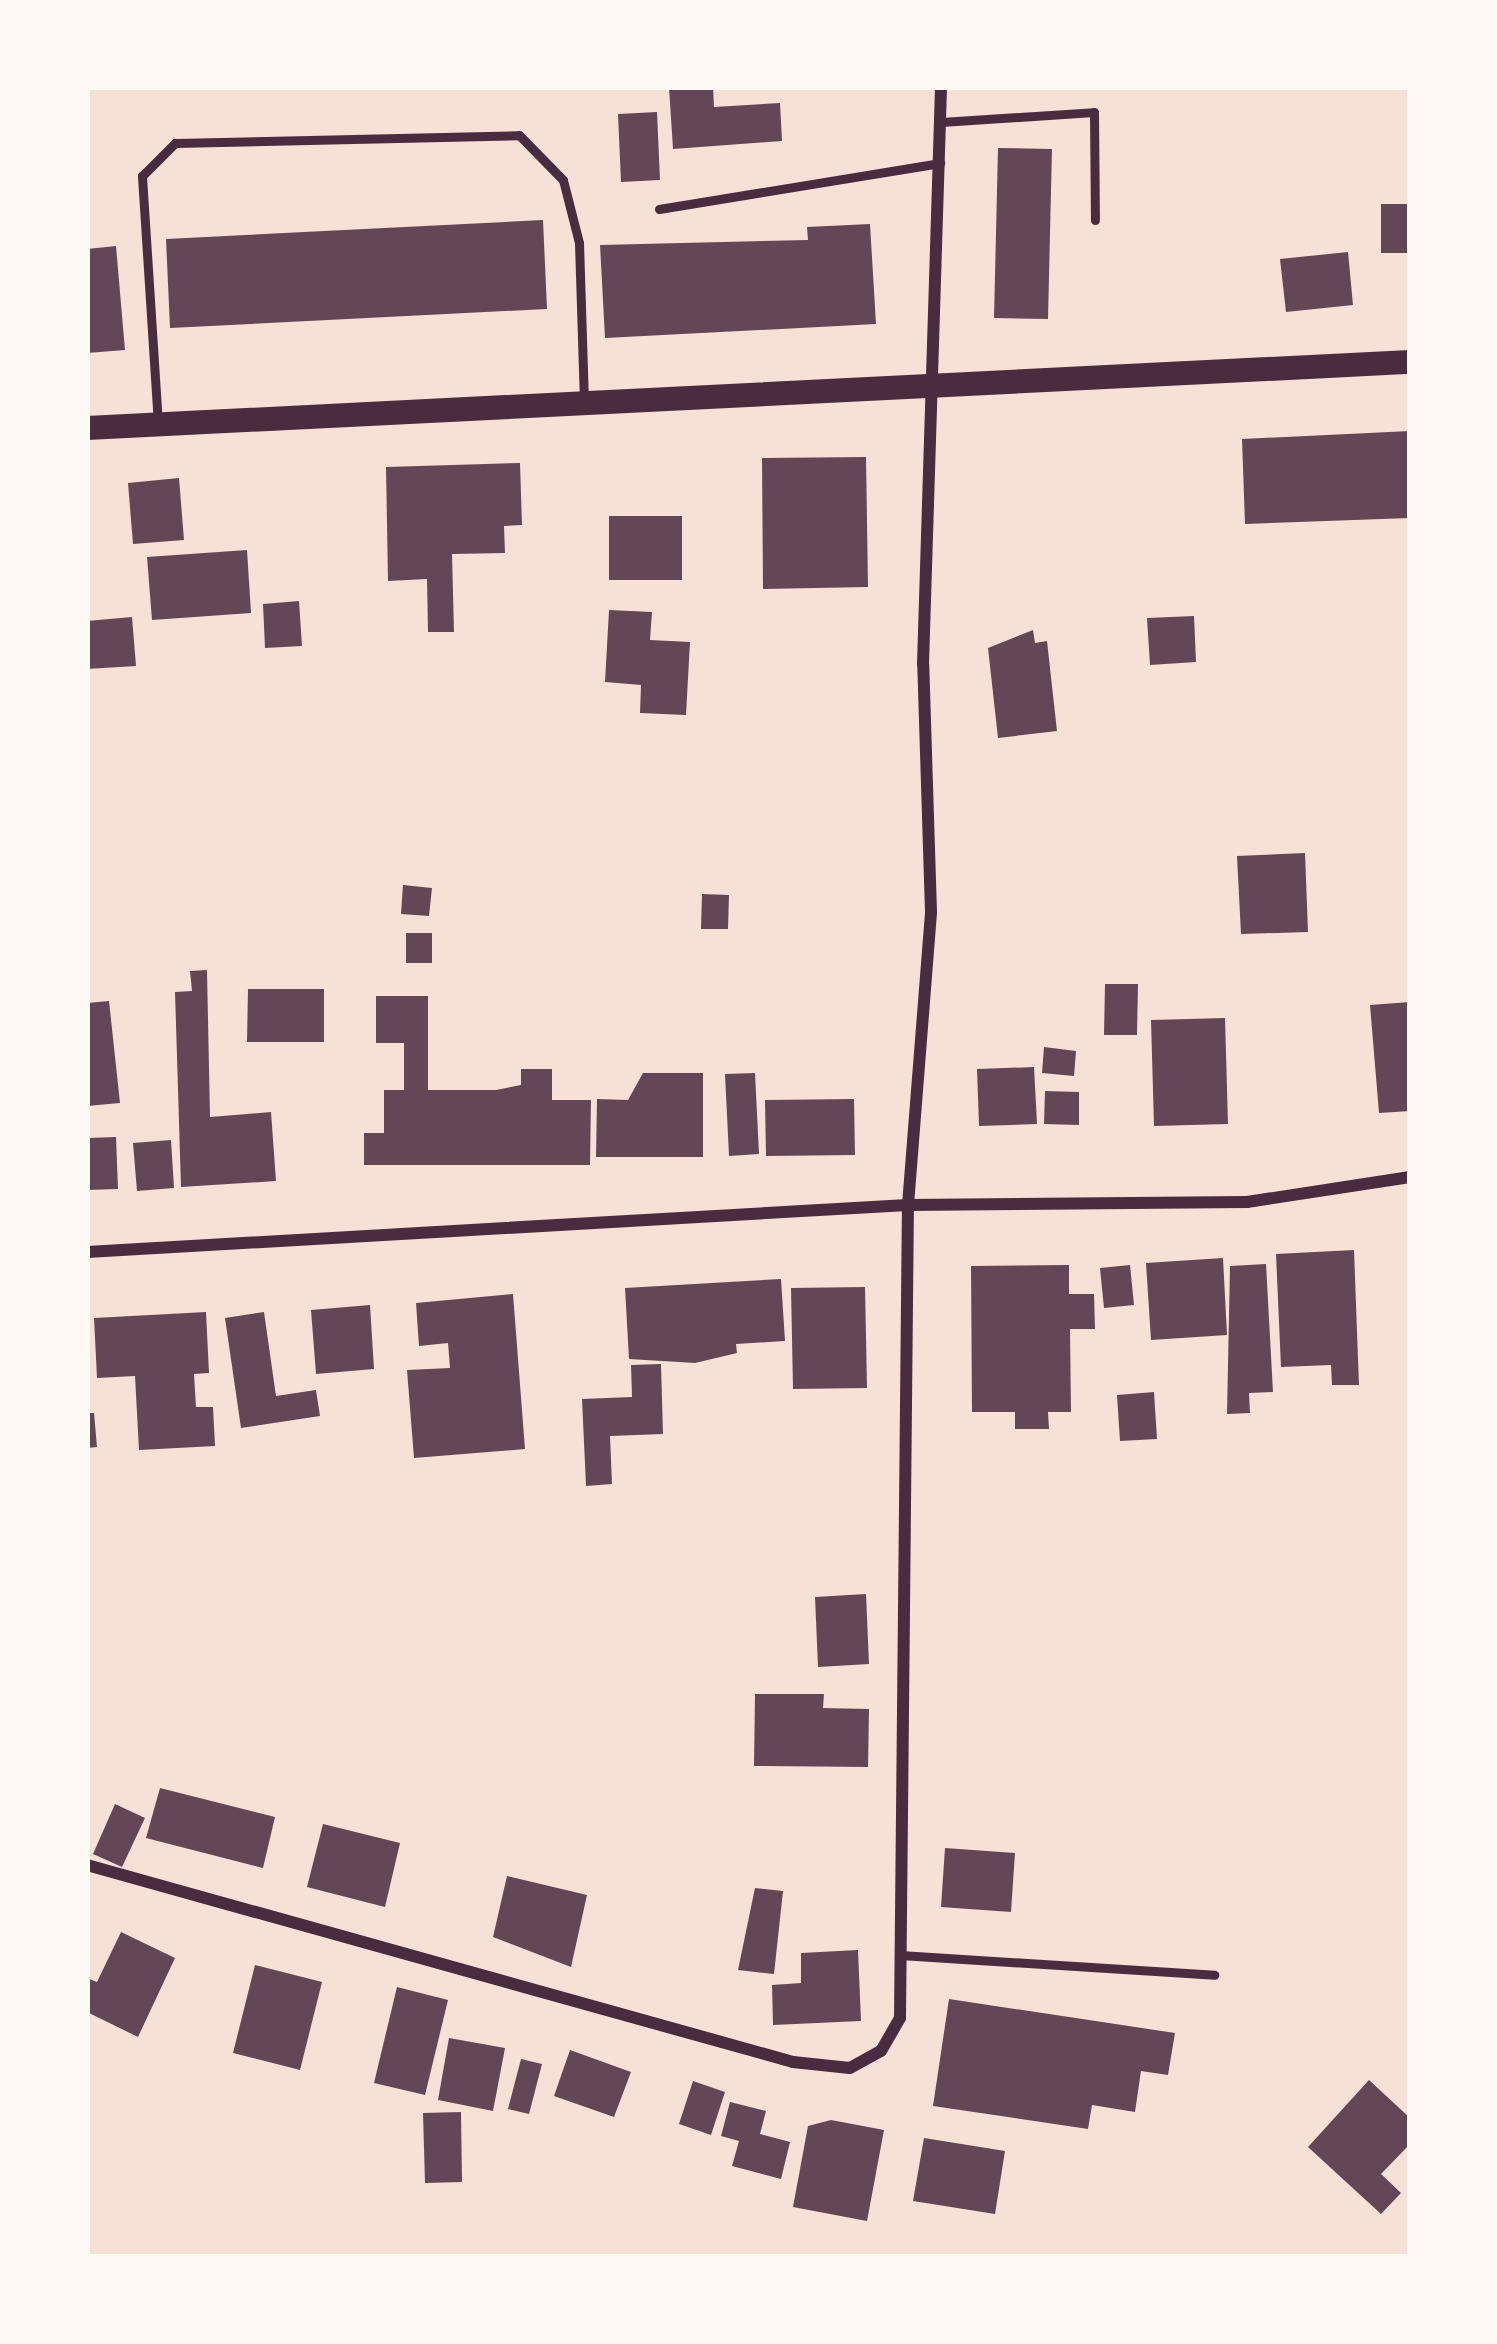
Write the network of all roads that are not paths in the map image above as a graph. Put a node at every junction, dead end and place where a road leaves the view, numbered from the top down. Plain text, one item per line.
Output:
1 (941, 87) edge
2 (941, 122) junction
3 (940, 164) junction
4 (659, 209) dead end
5 (1095, 220) dead end
6 (1410, 362) edge
7 (936, 381) junction
8 (584, 400) junction
9 (158, 424) junction
10 (87, 428) edge
11 (1410, 1177) edge
12 (908, 1205) junction
13 (87, 1252) edge
14 (87, 1865) edge
15 (900, 1955) junction
16 (1214, 1975) dead end

1 - 2 street
2 - 3 street
2 - 5 lane
3 - 4 lane
3 - 7 street
6 - 7 main road
7 - 8 main road
7 - 12 street
8 - 9 main road
8 - 9 lane
9 - 10 main road
11 - 12 street
12 - 13 street
12 - 15 street
14 - 15 street
15 - 16 lane

